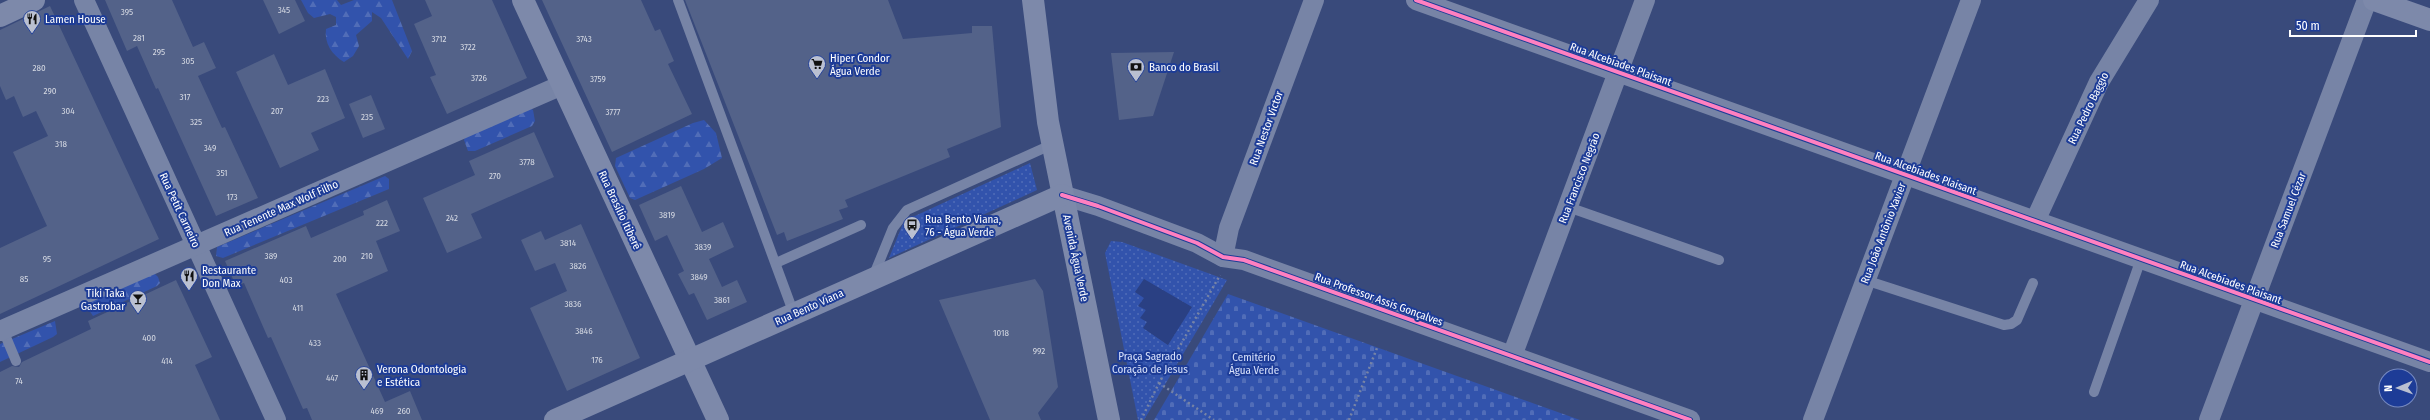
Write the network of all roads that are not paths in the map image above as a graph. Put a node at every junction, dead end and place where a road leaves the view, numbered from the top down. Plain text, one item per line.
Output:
1 (34, 0) edge
2 (84, 0) edge
3 (523, 0) edge
4 (678, 0) edge
5 (1034, 0) edge
6 (1314, 0) edge
7 (1416, 0) edge
8 (1645, 0) edge
9 (1971, 0) edge
10 (2149, 0) edge
11 (2367, 0) edge
12 (2374, 0) edge
13 (0, 16) edge
14 (2430, 20) edge
15 (1618, 72) junction
16 (562, 85) junction
17 (1053, 144) junction
18 (1905, 175) junction
19 (1062, 195) junction
20 (1568, 207) junction
21 (2035, 221) junction
22 (861, 225) dead end
23 (196, 245) junction
24 (1223, 257) junction
25 (2141, 259) junction
26 (1718, 260) dead end
27 (776, 263) junction
28 (872, 279) junction
29 (1865, 280) junction
30 (2033, 283) dead end
31 (2255, 300) junction
32 (794, 314) junction
33 (1, 330) edge
34 (1512, 356) junction
35 (690, 360) junction
36 (16, 361) dead end
37 (2430, 362) edge
38 (2094, 392) dead end
39 (276, 420) edge
40 (555, 420) edge
41 (718, 420) edge
42 (1110, 420) edge
43 (1690, 420) edge
44 (1813, 420) edge
45 (2209, 420) edge

1 - 13 main road
2 - 23 street, Rua Petit Carneiro
3 - 16 main road, Rua Brasílio Itiberê
4 - 27 lane
5 - 17 main road, Avenida Água Verde
6 - 24 street, Rua Nestor Victor
7 - 15 street, Rua Alcebíades Plaisant
8 - 15 street, Rua Francisco Negrão
9 - 18 street, Rua João Antônio Xavier
10 - 21 street, Rua Pedro Baggio
11 - 31 street, Rua Samuel Cézar
12 - 14 main road
15 - 18 street, Rua Alcebíades Plaisant
15 - 20 street, Rua Francisco Negrão
16 - 23 street, Rua Tenente Max Wolf Filho
16 - 35 main road, Rua Brasílio Itiberê
17 - 19 main road, Avenida Água Verde
17 - 28 lane
18 - 21 street, Rua Alcebíades Plaisant
18 - 29 street, Rua João Antônio Xavier
19 - 24 street, Rua Professor Assis Gonçalves
19 - 28 main road, Rua Bento Viana
19 - 42 main road, Avenida Água Verde
20 - 26 lane
20 - 34 street, Rua Francisco Negrão
21 - 25 street, Rua Alcebíades Plaisant
22 - 27 lane
23 - 33 street, Rua Tenente Max Wolf Filho
23 - 39 street, Rua Petit Carneiro
24 - 34 street, Rua Professor Assis Gonçalves
25 - 31 street, Rua Alcebíades Plaisant
25 - 38 lane
27 - 32 lane
28 - 32 main road, Rua Bento Viana
29 - 30 lane
29 - 44 street, Rua João Antônio Xavier
31 - 37 street, Rua Alcebíades Plaisant
31 - 45 street, Rua Samuel Cézar
32 - 35 main road, Rua Bento Viana
33 - 36 lane
34 - 43 street, Rua Professor Assis Gonçalves
35 - 40 main road, Rua Bento Viana
35 - 41 main road, Rua Brasílio Itiberê

